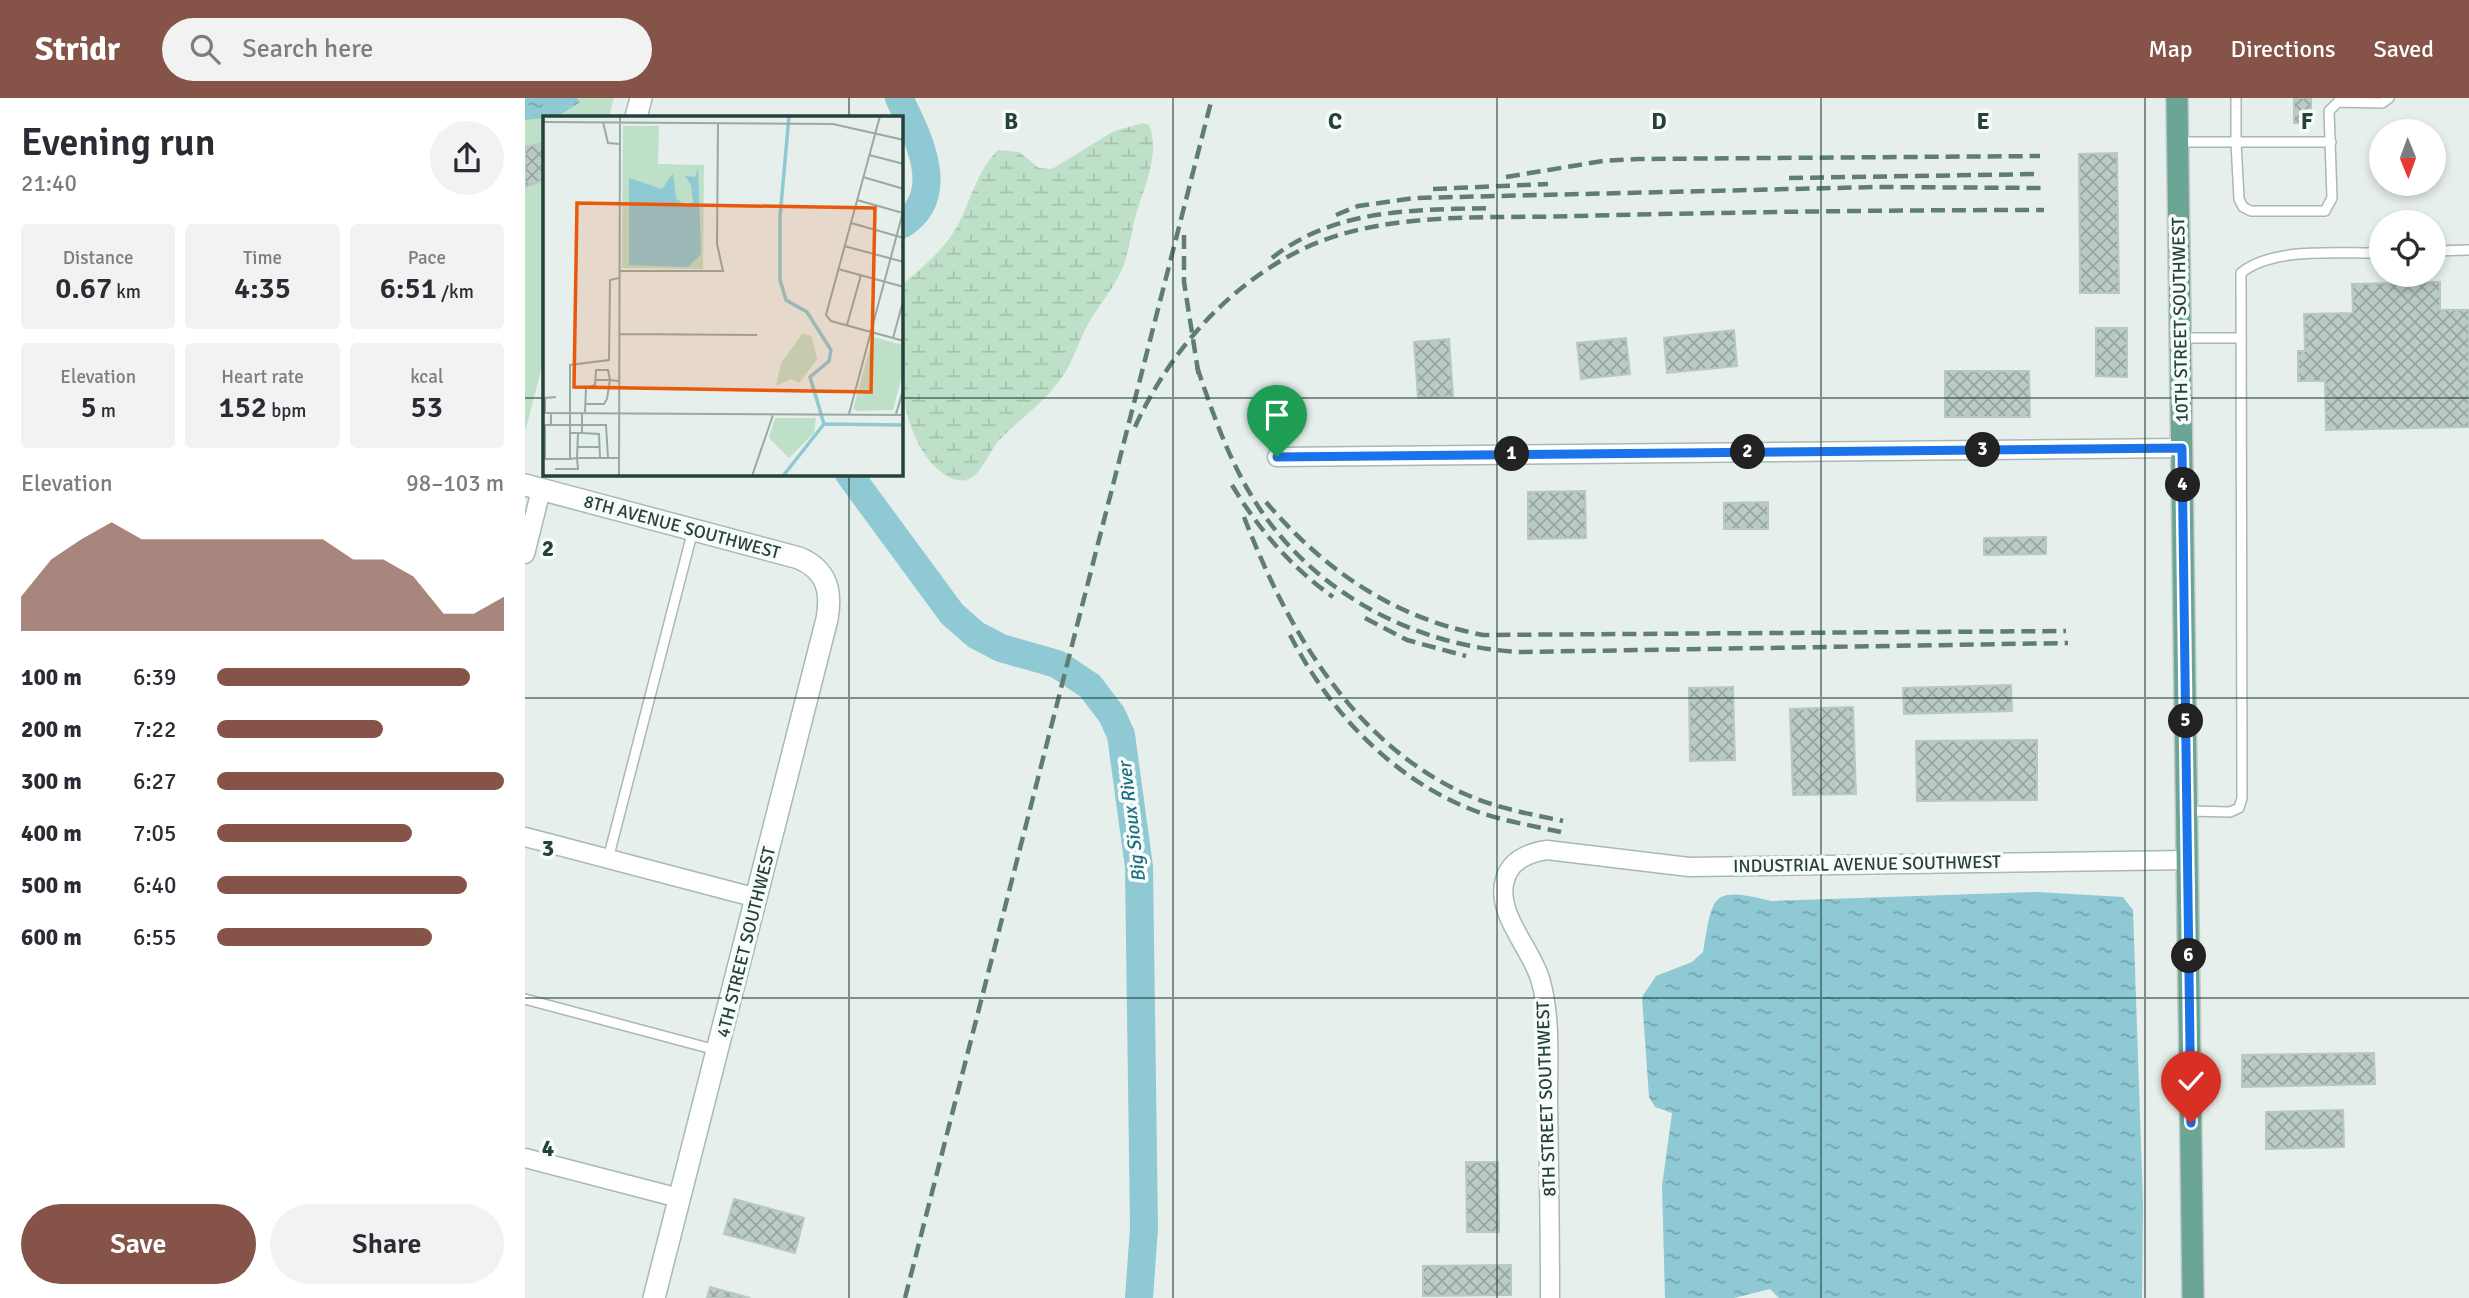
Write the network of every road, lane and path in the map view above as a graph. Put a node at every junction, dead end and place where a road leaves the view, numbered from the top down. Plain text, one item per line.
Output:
1 (641, 98) edge
2 (2177, 98) edge
3 (2236, 98) edge
4 (2389, 98) edge
5 (636, 116) edge
6 (2178, 142) junction
7 (2237, 142) junction
8 (2331, 142) junction
9 (2469, 250) edge
10 (2446, 251) edge
11 (2369, 253) edge
12 (2180, 338) junction
13 (2241, 338) junction
14 (2182, 448) junction
15 (1277, 457) dead end
16 (537, 483) edge
17 (692, 530) junction
18 (525, 554) edge
19 (828, 584) joint
20 (2187, 811) junction
21 (525, 837) edge
22 (1547, 850) joint
23 (608, 859) junction
24 (2188, 860) junction
25 (757, 898) junction
26 (525, 999) edge
27 (718, 1050) junction
28 (525, 1158) edge
29 (679, 1198) junction
30 (654, 1298) edge
31 (1550, 1298) edge
32 (2193, 1298) edge

1 - 5 street
2 - 6 main road, 10TH STREET SOUTHWEST
3 - 7 lane
4 - 8 lane
6 - 7 lane
6 - 12 main road, 10TH STREET SOUTHWEST
7 - 8 lane
7 - 8 lane
9 - 10 lane
11 - 13 lane
12 - 13 lane
12 - 14 main road, 10TH STREET SOUTHWEST
13 - 20 lane
14 - 15 street
14 - 20 main road, 10TH STREET SOUTHWEST
16 - 17 street, 8TH AVENUE SOUTHWEST
16 - 18 street
17 - 19 street, 8TH AVENUE SOUTHWEST
17 - 23 lane
19 - 25 street, 4TH STREET SOUTHWEST
20 - 24 main road, 10TH STREET SOUTHWEST
21 - 23 street
22 - 24 street, INDUSTRIAL AVENUE SOUTHWEST
22 - 31 street, 8TH STREET SOUTHWEST
23 - 25 street
24 - 32 main road, 10TH STREET SOUTHWEST
25 - 27 street, 4TH STREET SOUTHWEST
26 - 27 lane
27 - 29 street, 4TH STREET SOUTHWEST
28 - 29 street
29 - 30 street, 4TH STREET SOUTHWEST

